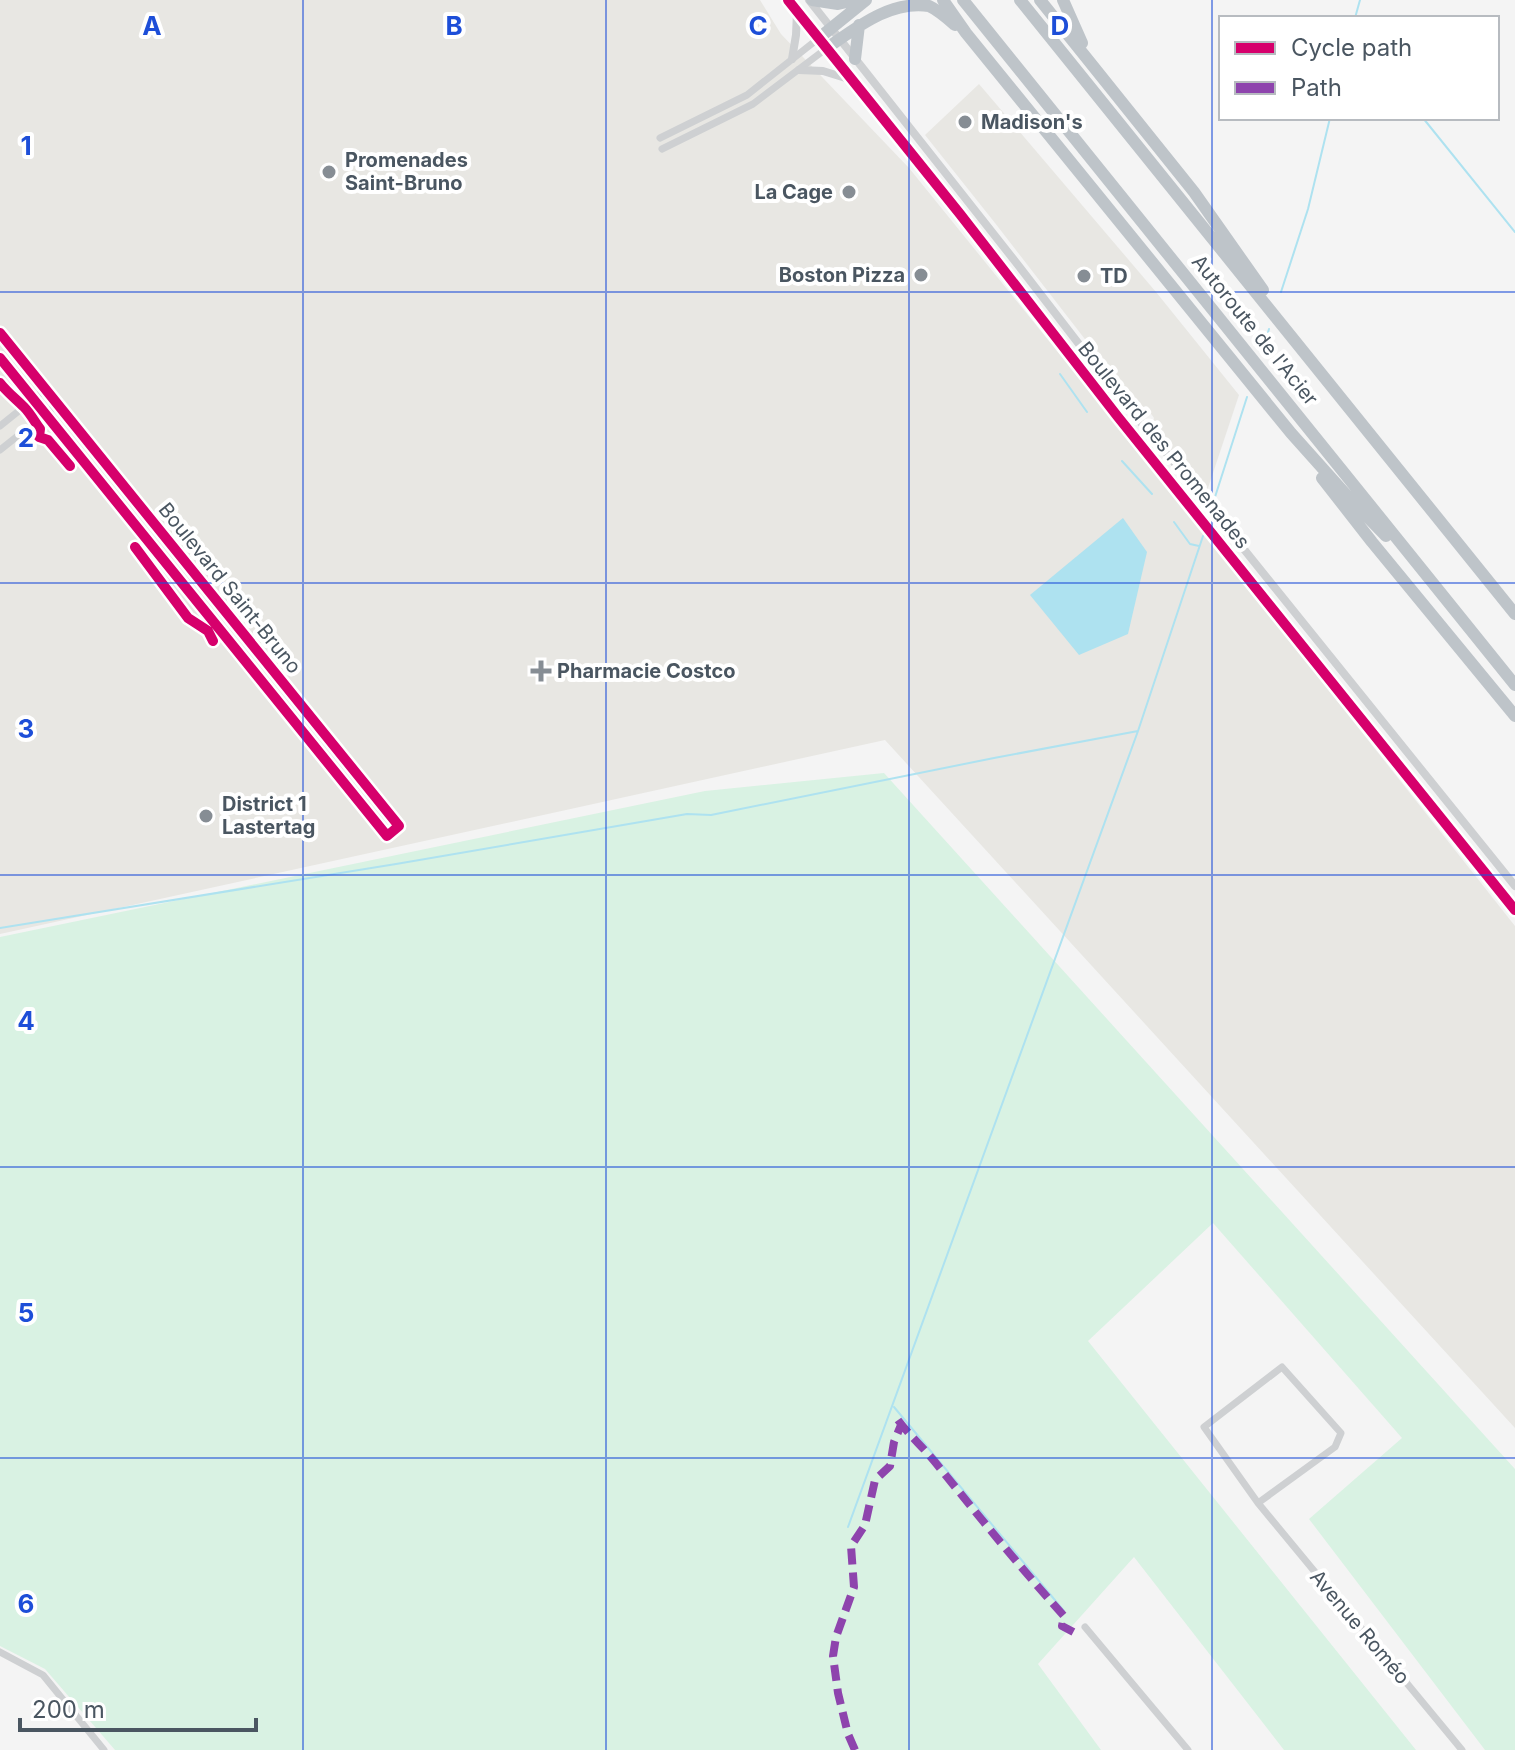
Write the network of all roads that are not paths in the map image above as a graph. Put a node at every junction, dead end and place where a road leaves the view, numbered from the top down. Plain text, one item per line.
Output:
1 (788, 0) edge
2 (810, 0) edge
3 (855, 0) edge
4 (866, 0) edge
5 (943, 0) edge
6 (963, 0) edge
7 (1020, 0) edge
8 (1040, 0) edge
9 (1063, 0) edge
10 (798, 11) junction
11 (859, 25) junction
12 (831, 28) junction
13 (966, 33) junction
14 (839, 39) junction
15 (823, 43) junction
16 (792, 59) junction
17 (855, 59) junction
18 (1092, 64) junction
19 (799, 70) junction
20 (852, 80) junction
21 (660, 138) dead end
22 (662, 149) dead end
23 (0, 333) edge
24 (0, 358) edge
25 (1314, 365) junction
26 (46, 389) junction
27 (33, 399) junction
28 (58, 404) junction
29 (45, 414) junction
30 (0, 426) edge
31 (1291, 433) junction
32 (0, 450) edge
33 (1435, 586) junction
34 (1515, 614) edge
35 (1515, 685) edge
36 (1515, 716) edge
37 (376, 797) junction
38 (363, 808) junction
39 (1515, 886) edge
40 (1515, 910) edge
41 (1258, 1503) junction
42 (1085, 1627) dead end
43 (0, 1652) edge
44 (104, 1750) edge
45 (1188, 1750) edge
46 (1462, 1750) edge

1 - 10 street, Boulevard des Promenades
2 - 3 highway
2 - 12 street, Boulevard des Promenades
4 - 12 highway
5 - 13 highway
6 - 33 highway, Autoroute de l'Acier
7 - 25 highway, Autoroute de l'Acier
8 - 18 highway
9 - 18 highway
10 - 15 street, Boulevard des Promenades
10 - 16 street
11 - 13 highway
11 - 14 highway
11 - 17 highway
12 - 14 street, Boulevard des Promenades
12 - 15 highway
13 - 31 highway
14 - 15 highway
14 - 17 street, Boulevard des Promenades
15 - 16 street
15 - 19 street
15 - 20 street, Boulevard des Promenades
16 - 21 street
17 - 39 street, Boulevard des Promenades
18 - 25 highway
19 - 20 street
19 - 22 street
20 - 40 street, Boulevard des Promenades
23 - 26 street, Boulevard Saint-Bruno
24 - 27 street, Boulevard Saint-Bruno
25 - 34 highway, Autoroute de l'Acier
26 - 27 street
26 - 28 street, Boulevard Saint-Bruno
27 - 29 street, Boulevard Saint-Bruno
27 - 30 street
28 - 29 street
28 - 37 street, Boulevard Saint-Bruno
29 - 32 street
29 - 38 street, Boulevard Saint-Bruno
31 - 33 highway
31 - 36 highway
33 - 35 highway, Autoroute de l'Acier
37 - 38 street
37 - 38 street, Boulevard Saint-Bruno
41 - 41 street, Avenue Roméo
41 - 46 street, Avenue Roméo
42 - 45 street
43 - 44 street

